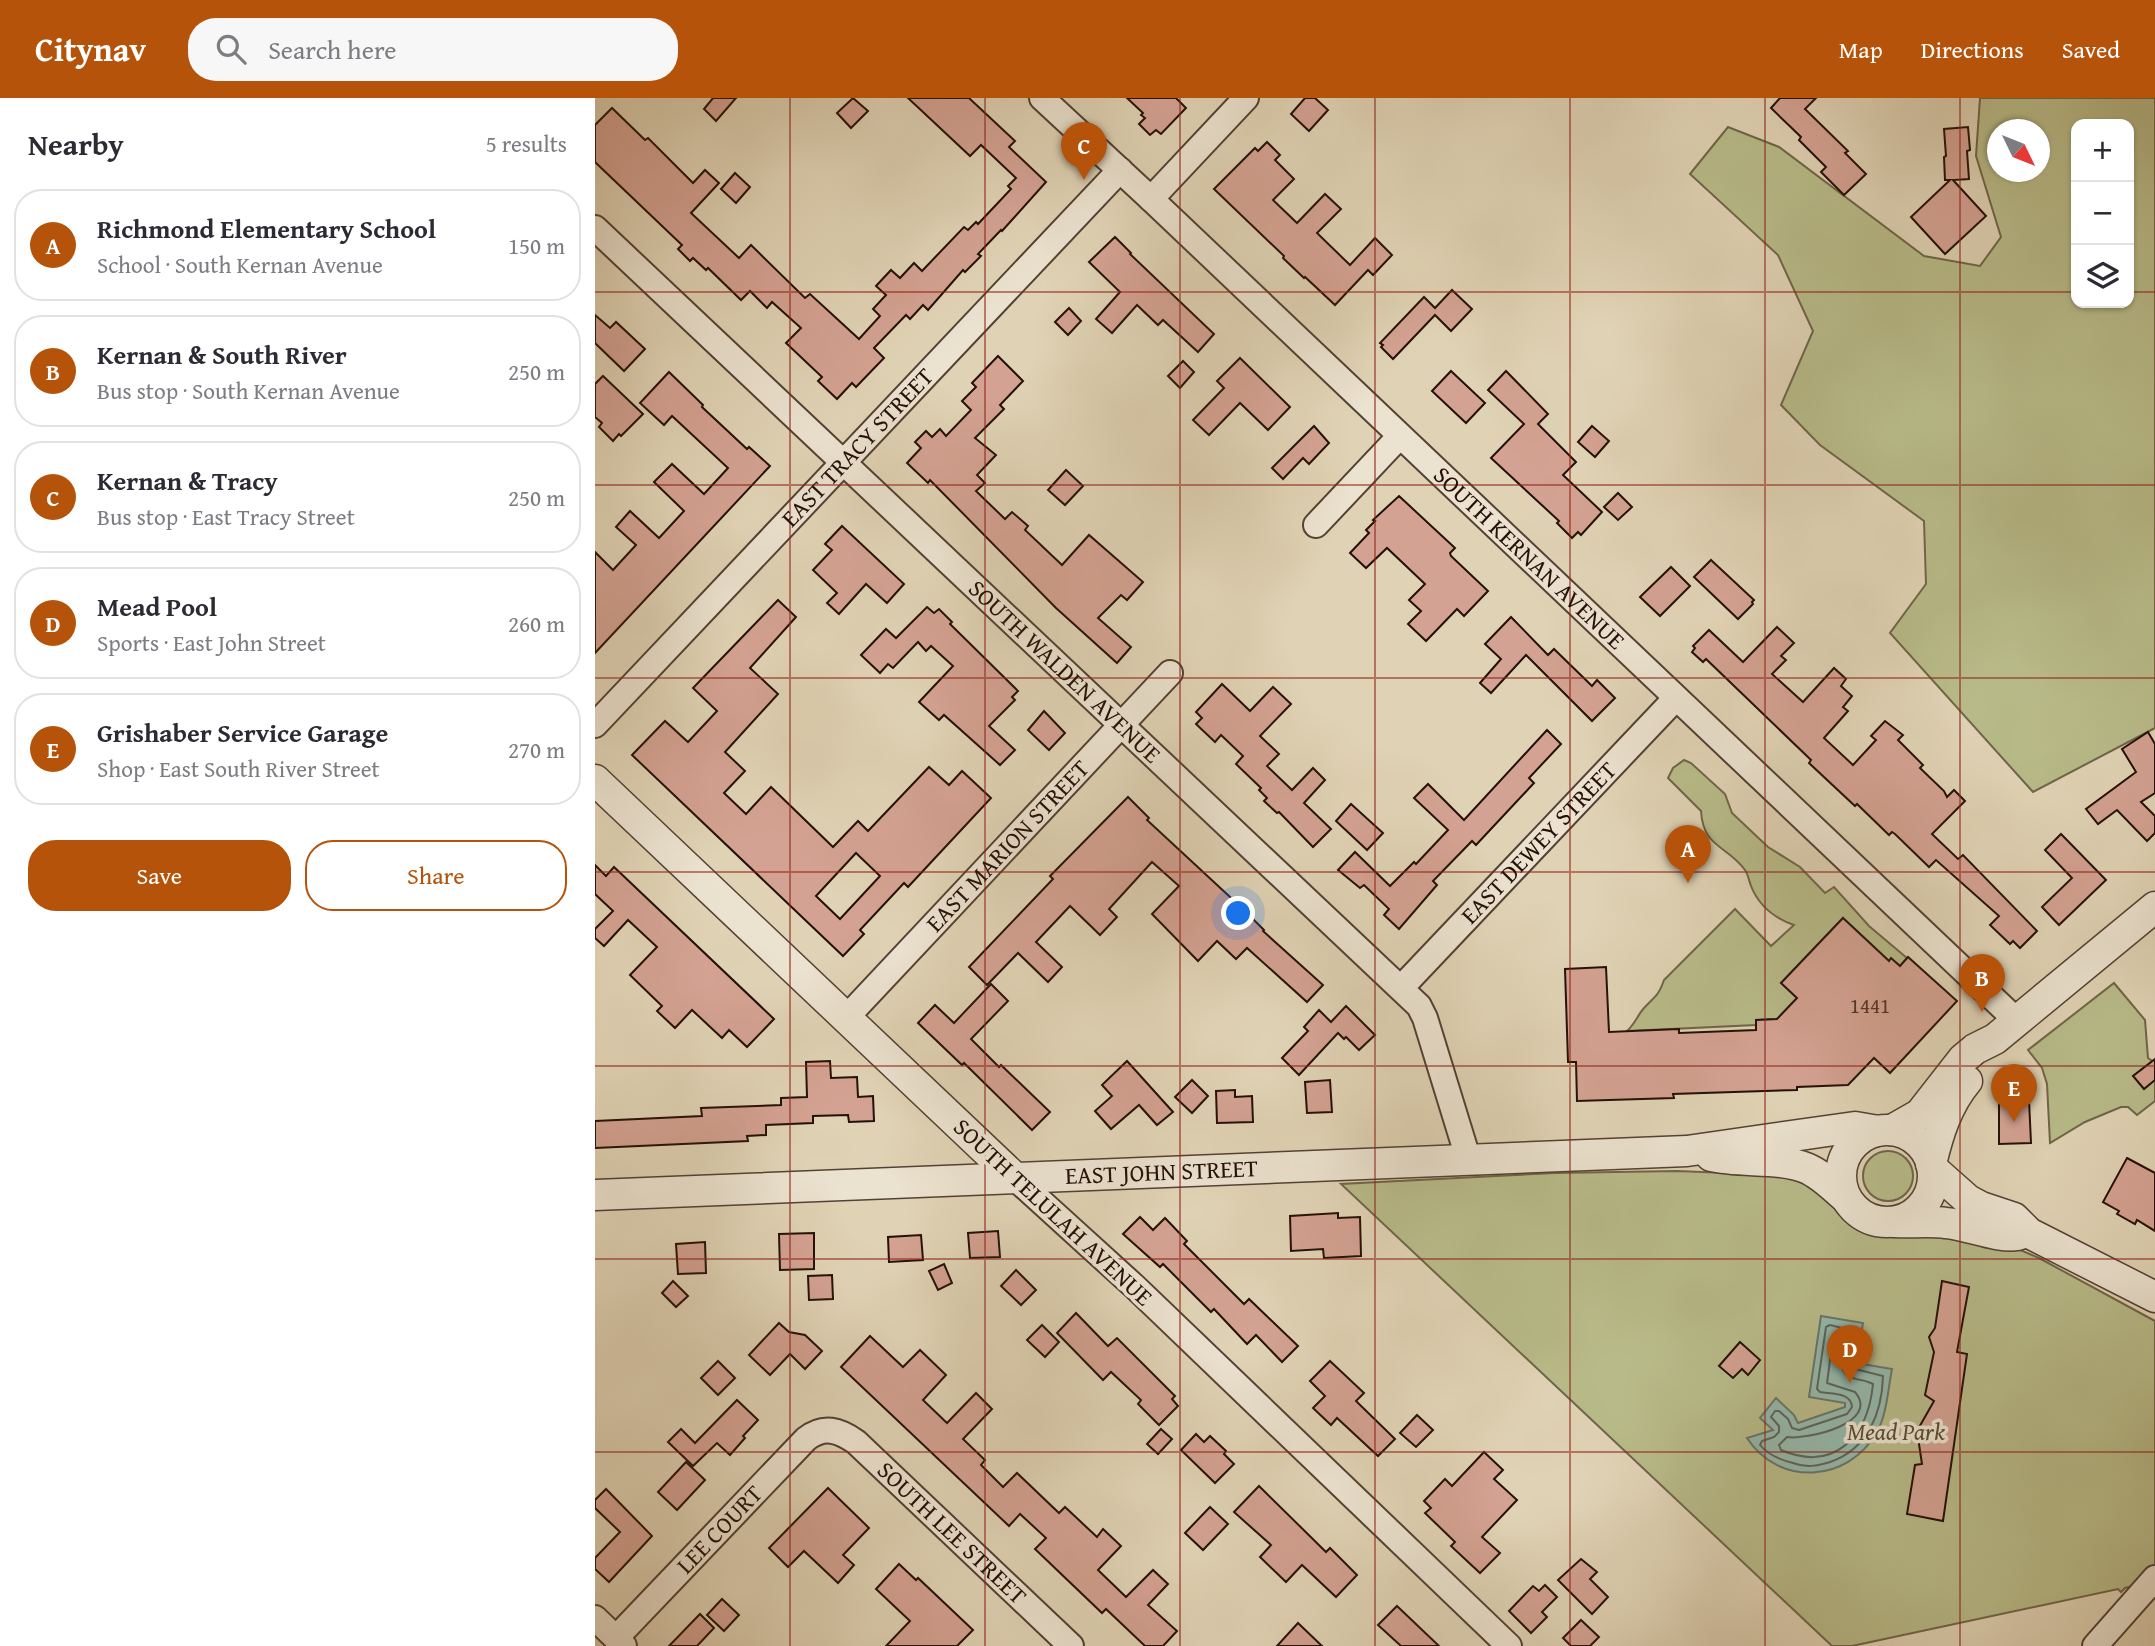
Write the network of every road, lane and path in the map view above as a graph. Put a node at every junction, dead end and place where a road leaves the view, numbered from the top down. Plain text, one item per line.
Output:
1 (1042, 98) edge
2 (1247, 98) edge
3 (1120, 170) junction
4 (1151, 199) junction
5 (595, 228) edge
6 (1399, 437) junction
7 (843, 463) junction
8 (1316, 525) dead end
9 (1170, 673) dead end
10 (1676, 698) junction
11 (595, 725) edge
12 (1122, 726) junction
13 (595, 780) edge
14 (2155, 907) edge
15 (1401, 988) junction
16 (846, 1018) junction
17 (2006, 1030) junction
18 (1885, 1130) junction
19 (1687, 1150) junction
20 (1468, 1158) junction
21 (1932, 1166) junction
22 (1015, 1178) junction
23 (595, 1195) edge
24 (1846, 1198) junction
25 (1895, 1222) junction
26 (2028, 1233) junction
27 (2155, 1297) edge
28 (829, 1430) joint
29 (2155, 1578) edge
30 (595, 1618) edge
31 (620, 1642) edge
32 (1071, 1646) edge
33 (1509, 1646) edge
34 (2095, 1646) edge

1 - 3 street, SOUTH KERNAN AVENUE
2 - 4 street
3 - 4 street, SOUTH KERNAN AVENUE
3 - 7 street, EAST TRACY STREET
4 - 6 street, SOUTH KERNAN AVENUE
5 - 7 street, SOUTH WALDEN AVENUE
6 - 8 street
6 - 10 street, SOUTH KERNAN AVENUE
7 - 11 street, EAST TRACY STREET
7 - 12 street, SOUTH WALDEN AVENUE
9 - 12 street, EAST MARION STREET
10 - 15 street, EAST DEWEY STREET
10 - 17 street, SOUTH KERNAN AVENUE
12 - 15 street, SOUTH WALDEN AVENUE
12 - 16 street, EAST MARION STREET
13 - 16 street, SOUTH TELULAH AVENUE
14 - 17 street
15 - 20 street, SOUTH WALDEN AVENUE
16 - 22 street, SOUTH TELULAH AVENUE
17 - 18 street
17 - 21 street
18 - 19 street, EAST JOHN STREET
18 - 21 street
18 - 24 street
19 - 20 street, EAST JOHN STREET
19 - 24 street, EAST JOHN STREET
20 - 22 street, EAST JOHN STREET
21 - 25 street
21 - 26 street
22 - 23 street, EAST JOHN STREET
22 - 33 street, SOUTH TELULAH AVENUE
24 - 25 street
25 - 26 street
26 - 27 street
28 - 31 street, LEE COURT
28 - 32 street, SOUTH LEE STREET
29 - 34 street
30 - 31 street

